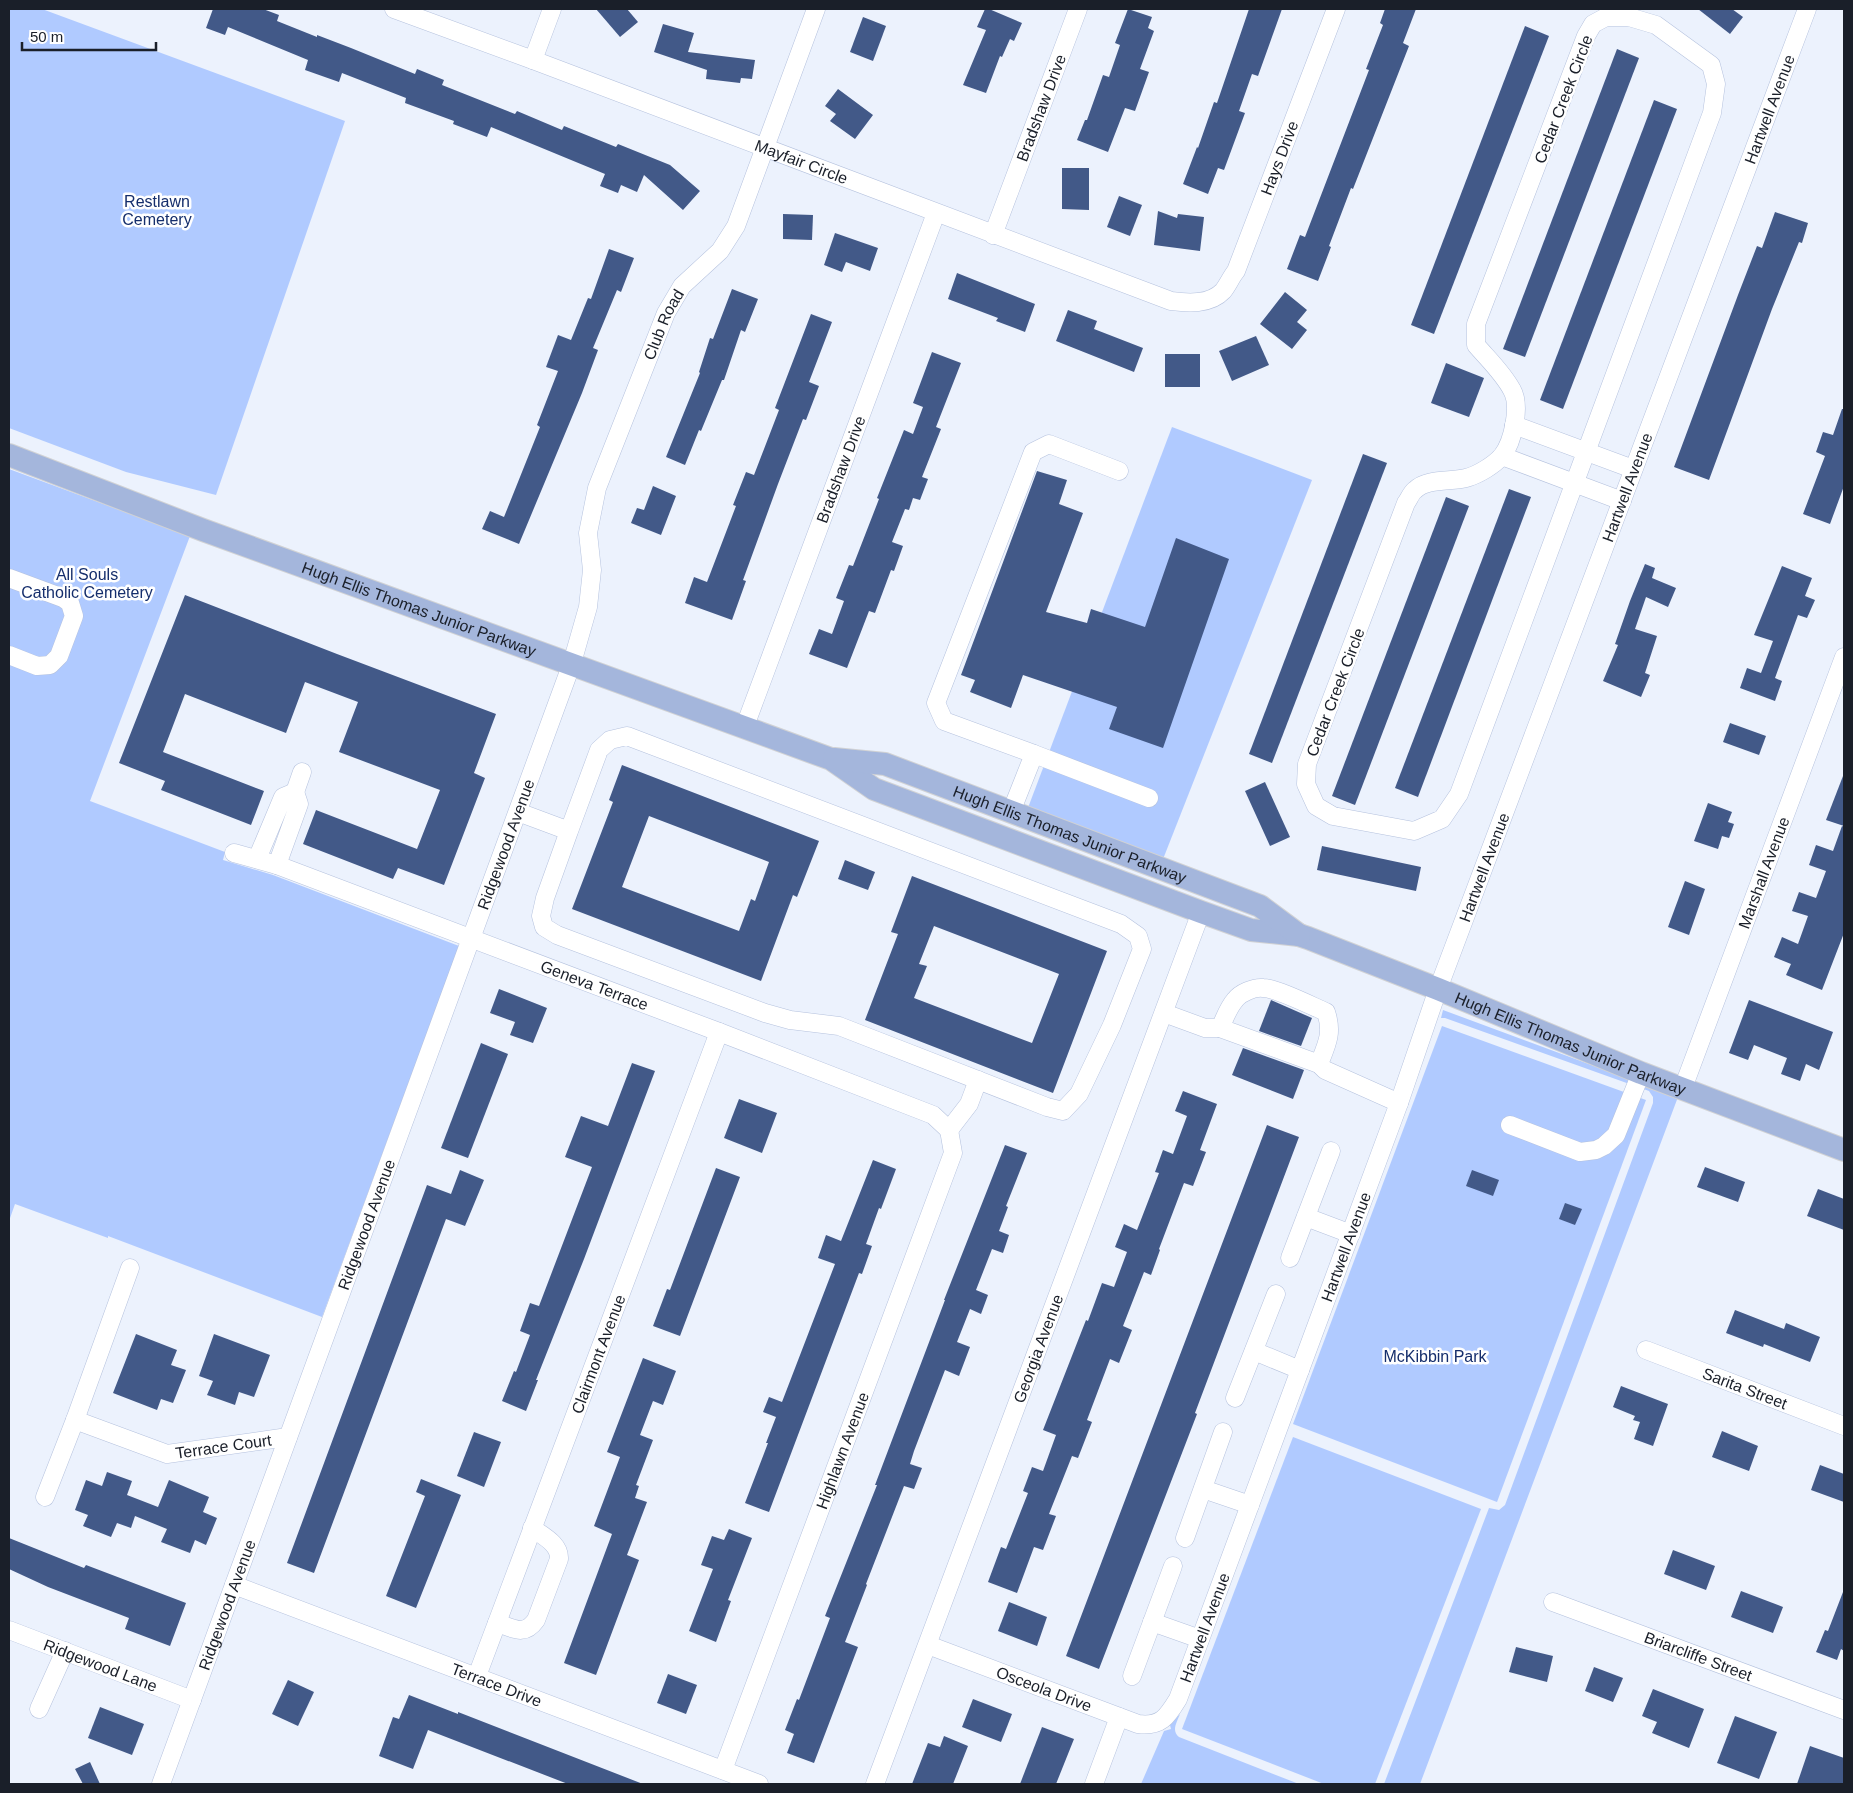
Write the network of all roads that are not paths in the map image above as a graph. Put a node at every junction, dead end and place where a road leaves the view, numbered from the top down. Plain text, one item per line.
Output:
1 (394, 9) edge
2 (552, 9) edge
3 (816, 9) edge
4 (1078, 9) edge
5 (1336, 9) edge
6 (1806, 9) edge
7 (532, 60) junction
8 (765, 148) junction
9 (936, 213) junction
10 (993, 235) junction
11 (1211, 299) joint
12 (1514, 425) junction
13 (1584, 452) junction
14 (9, 455) edge
15 (1502, 456) junction
16 (1633, 469) junction
17 (1119, 471) dead end
18 (1573, 483) junction
19 (1622, 501) junction
20 (9, 578) edge
21 (9, 655) edge
22 (1844, 657) edge
23 (572, 664) junction
24 (745, 726) junction
25 (1034, 754) junction
26 (831, 759) junction
27 (302, 772) dead end
28 (295, 792) junction
29 (1149, 798) dead end
30 (518, 812) junction
31 (1011, 812) junction
32 (569, 831) junction
33 (234, 853) dead end
34 (258, 859) junction
35 (277, 865) junction
36 (1201, 912) junction
37 (1299, 935) junction
38 (471, 939) junction
39 (1438, 989) junction
40 (1164, 1013) junction
41 (1220, 1028) junction
42 (719, 1032) junction
43 (1320, 1064) junction
44 (1641, 1072) junction
45 (978, 1080) junction
46 (1683, 1088) junction
47 (1400, 1103) junction
48 (1510, 1125) dead end
49 (948, 1130) junction
50 (1844, 1150) edge
51 (1332, 1151) dead end
52 (1306, 1216) junction
53 (1351, 1234) junction
54 (1290, 1258) dead end
55 (130, 1268) dead end
56 (1276, 1294) dead end
57 (1646, 1350) dead end
58 (1254, 1351) junction
59 (1300, 1370) junction
60 (1235, 1398) dead end
61 (75, 1420) junction
62 (1844, 1426) edge
63 (1223, 1432) dead end
64 (288, 1437) junction
65 (1203, 1488) junction
66 (45, 1497) dead end
67 (1250, 1506) junction
68 (532, 1528) junction
69 (1185, 1538) dead end
70 (1173, 1566) dead end
71 (234, 1585) junction
72 (1553, 1602) dead end
73 (1152, 1622) junction
74 (497, 1623) junction
75 (9, 1630) edge
76 (1200, 1639) junction
77 (928, 1645) junction
78 (65, 1651) junction
79 (477, 1676) junction
80 (1132, 1676) dead end
81 (192, 1700) junction
82 (39, 1709) dead end
83 (1844, 1710) edge
84 (1119, 1717) junction
85 (1160, 1722) joint
86 (723, 1770) junction
87 (160, 1784) edge
88 (759, 1784) edge
89 (876, 1784) edge
90 (1094, 1784) edge

1 - 7 street, Mayfair Circle
2 - 7 street
3 - 8 street, Club Road
4 - 10 street, Bradshaw Drive
5 - 11 street, Hays Drive
6 - 16 street, Hartwell Avenue
7 - 8 street, Mayfair Circle
8 - 9 street, Mayfair Circle
8 - 23 street, Club Road
9 - 10 street, Mayfair Circle
9 - 24 street, Bradshaw Drive
10 - 11 street, Mayfair Circle
12 - 13 street
12 - 13 street, Cedar Creek Circle
12 - 15 street, Cedar Creek Circle
13 - 16 street
13 - 18 street, Cedar Creek Circle
14 - 23 main road, Hugh Ellis Thomas Junior Parkway
15 - 18 street
15 - 18 street, Cedar Creek Circle
16 - 19 street, Hartwell Avenue
17 - 25 street
18 - 19 street
19 - 39 street, Hartwell Avenue
20 - 21 street
22 - 46 street, Marshall Avenue
23 - 24 main road, Hugh Ellis Thomas Junior Parkway
23 - 30 street, Ridgewood Avenue
24 - 26 main road, Hugh Ellis Thomas Junior Parkway
25 - 29 street
25 - 31 street
26 - 31 main road, Hugh Ellis Thomas Junior Parkway
26 - 36 main road, Hugh Ellis Thomas Junior Parkway
27 - 28 street
28 - 34 street
28 - 35 street
30 - 32 street
30 - 38 street, Ridgewood Avenue
31 - 37 main road, Hugh Ellis Thomas Junior Parkway
32 - 45 street
32 - 45 street
33 - 34 street, Geneva Terrace
34 - 35 street, Geneva Terrace
35 - 38 street, Geneva Terrace
36 - 37 main road, Hugh Ellis Thomas Junior Parkway
36 - 40 street, Georgia Avenue
37 - 39 main road, Hugh Ellis Thomas Junior Parkway
38 - 42 street, Geneva Terrace
38 - 64 street, Ridgewood Avenue
39 - 44 main road, Hugh Ellis Thomas Junior Parkway
39 - 47 street, Hartwell Avenue
40 - 41 street
40 - 77 street, Georgia Avenue
41 - 43 street
41 - 43 street
42 - 49 street, Geneva Terrace
42 - 68 street, Clairmont Avenue
43 - 47 street
44 - 46 main road, Hugh Ellis Thomas Junior Parkway
44 - 48 street
45 - 49 street
46 - 50 main road, Hugh Ellis Thomas Junior Parkway
47 - 53 street, Hartwell Avenue
49 - 86 street, Highlawn Avenue
51 - 52 street
52 - 53 street
52 - 54 street
53 - 59 street, Hartwell Avenue
55 - 61 street
56 - 58 street
57 - 62 street, Sarita Street
58 - 59 street
58 - 60 street
59 - 67 street, Hartwell Avenue
61 - 64 street, Terrace Court
61 - 66 street
63 - 65 street
64 - 71 street, Ridgewood Avenue
65 - 67 street
65 - 69 street
67 - 76 street, Hartwell Avenue
68 - 74 street, Clairmont Avenue
68 - 74 street
70 - 73 street
71 - 79 street, Terrace Drive
71 - 81 street, Ridgewood Avenue
72 - 83 street, Briarcliffe Street
73 - 76 street
73 - 80 street
74 - 79 street, Clairmont Avenue
75 - 78 street, Ridgewood Lane
76 - 85 street, Hartwell Avenue
77 - 84 street, Osceola Drive
77 - 89 street, Georgia Avenue
78 - 81 street, Ridgewood Lane
78 - 82 street
79 - 86 street, Terrace Drive
81 - 87 street, Ridgewood Avenue
84 - 85 street, Osceola Drive
84 - 90 street
86 - 88 street, Terrace Drive

